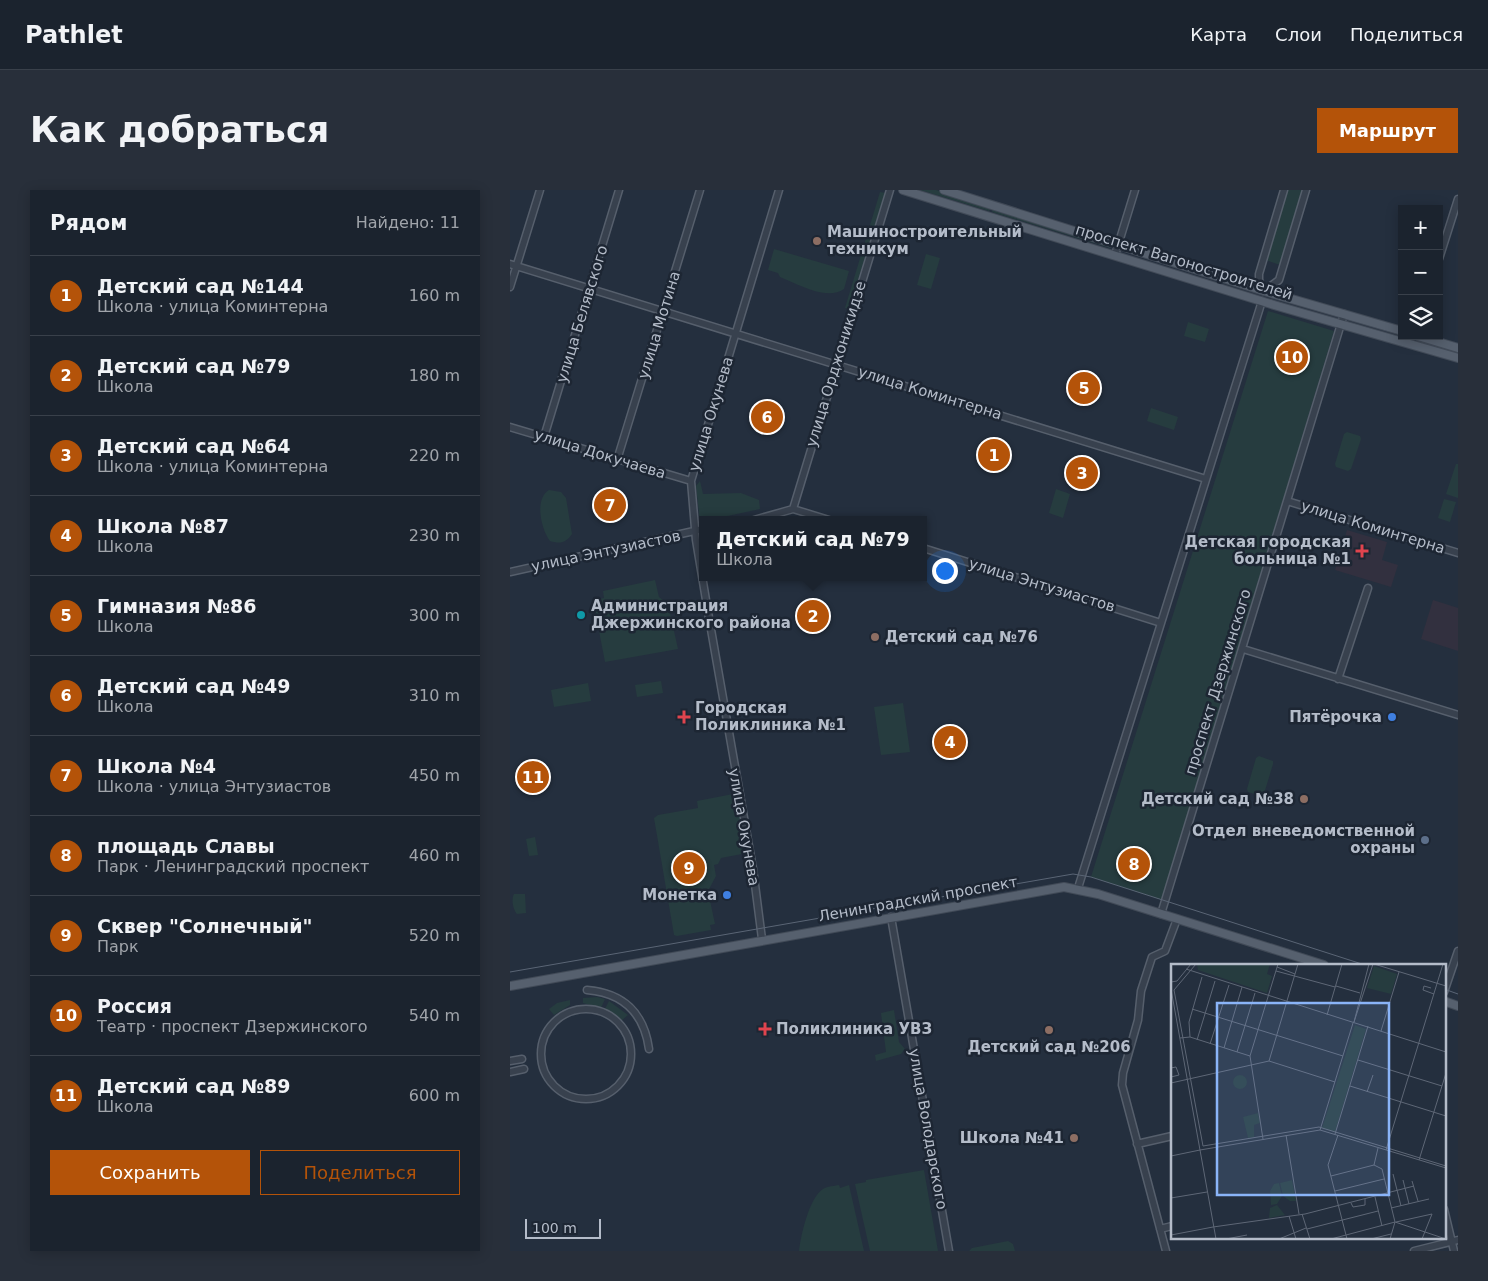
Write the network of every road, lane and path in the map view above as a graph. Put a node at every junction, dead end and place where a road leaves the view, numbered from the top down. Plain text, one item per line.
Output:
1 (540, 190) edge
2 (619, 190) edge
3 (700, 190) edge
4 (780, 190) edge
5 (890, 190) edge
6 (903, 190) edge
7 (944, 190) edge
8 (1135, 190) edge
9 (1284, 190) edge
10 (1306, 190) edge
11 (1458, 199) edge
12 (1118, 244) junction
13 (1442, 250) edge
14 (1115, 255) junction
15 (513, 265) edge
16 (510, 287) edge
17 (589, 288) junction
18 (1264, 291) junction
19 (1262, 301) junction
20 (663, 311) junction
21 (1344, 314) junction
22 (1342, 324) junction
23 (1398, 330) edge
24 (736, 333) junction
25 (1398, 335) edge
26 (1418, 340) edge
27 (1421, 340) edge
28 (1458, 348) edge
29 (1458, 358) edge
30 (836, 364) junction
31 (510, 427) edge
32 (544, 437) junction
33 (617, 460) junction
34 (1206, 479) junction
35 (691, 481) junction
36 (1287, 501) junction
37 (793, 509) junction
38 (768, 516) edge
39 (816, 516) edge
40 (699, 530) edge
41 (696, 531) junction
42 (699, 549) edge
43 (927, 549) edge
44 (1458, 552) edge
45 (510, 572) edge
46 (704, 581) edge
47 (1368, 588) dead end
48 (1161, 623) junction
49 (1243, 649) junction
50 (1338, 679) junction
51 (1458, 715) edge
52 (1078, 888) junction
53 (1161, 914) junction
54 (891, 917) junction
55 (1176, 919) junction
56 (762, 940) junction
57 (1458, 951) edge
58 (1321, 964) edge
59 (510, 986) edge
60 (1446, 986) edge
61 (587, 990) dead end
62 (1446, 1002) edge
63 (1458, 1006) edge
64 (543, 1037) joint
65 (649, 1049) dead end
66 (522, 1059) dead end
67 (510, 1061) edge
68 (524, 1069) dead end
69 (510, 1072) edge
70 (1171, 1136) edge
71 (1137, 1144) junction
72 (1446, 1215) edge
73 (1171, 1226) edge
74 (1160, 1229) junction
75 (1455, 1241) edge
76 (949, 1251) edge
77 (1166, 1251) edge
78 (1414, 1251) edge
79 (1454, 1251) edge

1 - 15 street
2 - 17 street, улица Белявского
3 - 20 street, улица Мотина
4 - 24 street, улица Окунева
5 - 30 street, улица Орджоникидзе
6 - 14 main road, проспект Вагоностроителей
7 - 12 main road, проспект Вагоностроителей
8 - 12 street
9 - 18 street
10 - 18 street
11 - 13 street
12 - 14 street
12 - 18 main road, проспект Вагоностроителей
14 - 19 main road, проспект Вагоностроителей
15 - 16 street
15 - 17 street, улица Коминтерна
17 - 20 street, улица Коминтерна
17 - 32 street, улица Белявского
18 - 19 main road
18 - 21 main road, проспект Вагоностроителей
19 - 22 main road, проспект Вагоностроителей
19 - 34 street
20 - 24 street, улица Коминтерна
20 - 33 street, улица Мотина
21 - 22 street, проспект Дзержинского
21 - 23 main road, проспект Вагоностроителей
22 - 25 main road, проспект Вагоностроителей
22 - 36 street, проспект Дзержинского
24 - 30 street, улица Коминтерна
24 - 35 street, улица Окунева
26 - 29 main road, проспект Вагоностроителей
27 - 28 main road, проспект Вагоностроителей
30 - 34 street, улица Коминтерна
30 - 37 street, улица Орджоникидзе
31 - 32 street, улица Докучаева
32 - 33 street, улица Докучаева
33 - 35 street, улица Докучаева
34 - 48 street
35 - 41 street, улица Окунева
36 - 44 street, улица Коминтерна
36 - 49 street, проспект Дзержинского
37 - 38 street
37 - 39 street
40 - 41 street, улица Энтузиастов
41 - 42 street, улица Окунева
41 - 45 street, улица Энтузиастов
43 - 48 street, улица Энтузиастов
46 - 56 street, улица Окунева
47 - 50 street
48 - 52 street
49 - 50 street
49 - 53 street, проспект Дзержинского
50 - 51 street
52 - 53 main road, Ленинградский проспект
52 - 54 main road, Ленинградский проспект
53 - 55 main road, Ленинградский проспект
54 - 56 main road, Ленинградский проспект
54 - 76 street, улица Володарского
55 - 58 main road, Ленинградский проспект
55 - 71 street
56 - 59 main road, Ленинградский проспект
57 - 60 street
61 - 65 street
62 - 63 main road
64 - 64 street
66 - 67 street
68 - 69 street
70 - 71 street
71 - 74 street
72 - 75 street
73 - 74 street
74 - 77 street
75 - 78 street
75 - 79 street

